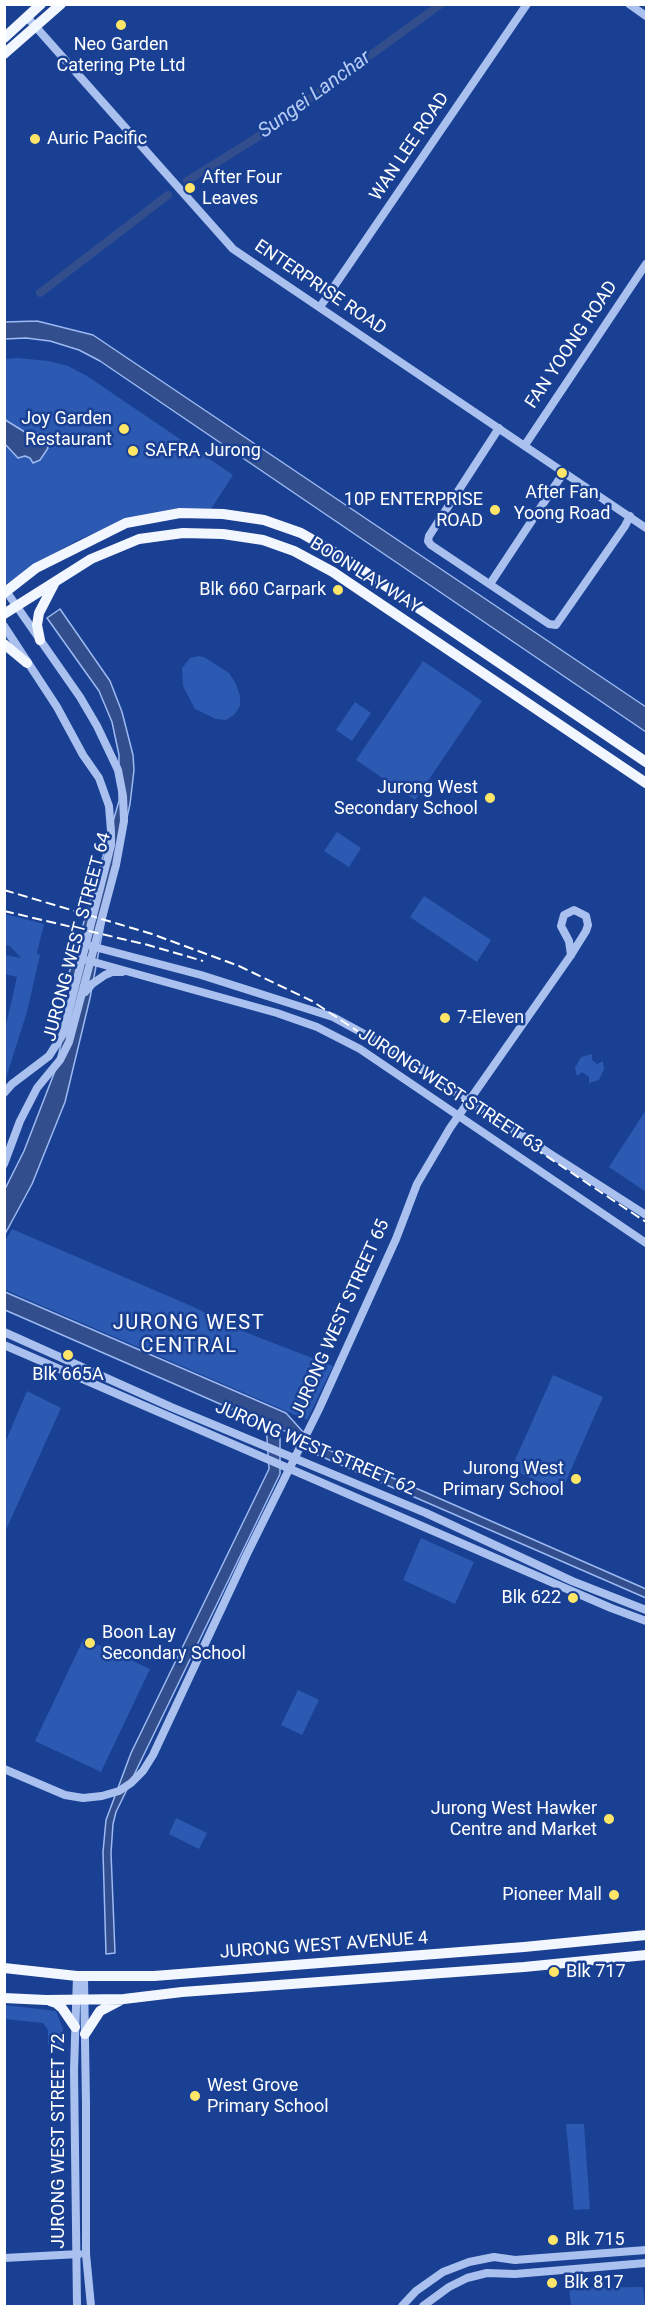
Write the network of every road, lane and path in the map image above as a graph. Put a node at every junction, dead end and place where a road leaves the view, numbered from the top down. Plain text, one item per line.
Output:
1 (41, 4) edge
2 (61, 4) edge
3 (527, 4) edge
4 (629, 4) edge
5 (646, 16) edge
6 (27, 17) junction
7 (35, 27) junction
8 (4, 38) edge
9 (4, 54) edge
10 (646, 264) edge
11 (320, 308) junction
12 (499, 428) junction
13 (525, 445) junction
14 (564, 472) junction
15 (630, 516) junction
16 (646, 528) edge
17 (56, 581) junction
18 (490, 584) junction
19 (5, 592) edge
20 (17, 606) junction
21 (4, 614) edge
22 (4, 626) edge
23 (40, 640) junction
24 (4, 644) edge
25 (27, 663) junction
26 (646, 762) edge
27 (646, 783) edge
28 (91, 946) junction
29 (571, 955) junction
30 (87, 960) junction
31 (135, 972) junction
32 (83, 995) junction
33 (4, 1093) edge
34 (470, 1098) junction
35 (459, 1115) junction
36 (8, 1142) edge
37 (7, 1155) edge
38 (4, 1164) edge
39 (646, 1215) edge
40 (646, 1243) edge
41 (4, 1332) edge
42 (4, 1345) edge
43 (294, 1459) junction
44 (290, 1469) junction
45 (646, 1610) edge
46 (646, 1621) edge
47 (4, 1769) edge
48 (646, 1935) edge
49 (646, 1954) edge
50 (4, 1968) edge
51 (81, 1976) junction
52 (4, 1998) edge
53 (81, 1998) junction
54 (124, 1999) junction
55 (46, 2000) junction
56 (75, 2027) junction
57 (85, 2034) junction
58 (646, 2250) edge
59 (86, 2253) junction
60 (75, 2254) junction
61 (4, 2258) edge
62 (646, 2263) edge
63 (77, 2307) edge
64 (91, 2307) edge
65 (402, 2307) edge
66 (423, 2307) edge

1 - 6 main road
2 - 7 main road
3 - 11 street, WAN LEE ROAD
4 - 5 street
6 - 7 street, ENTERPRISE ROAD
6 - 8 main road
7 - 9 main road
7 - 11 street, ENTERPRISE ROAD
10 - 13 street, FAN YOONG ROAD
11 - 12 street, ENTERPRISE ROAD
12 - 13 street, ENTERPRISE ROAD
12 - 18 street
13 - 14 street, ENTERPRISE ROAD
14 - 15 street, ENTERPRISE ROAD
14 - 18 street
15 - 16 street, ENTERPRISE ROAD
15 - 18 street
17 - 20 main road, BOON LAY WAY
17 - 23 main road
17 - 27 main road, BOON LAY WAY
19 - 20 street, JURONG WEST STREET 64
19 - 26 main road, BOON LAY WAY
20 - 21 main road, BOON LAY WAY
20 - 23 street, JURONG WEST STREET 64
22 - 25 street, JURONG WEST STREET 64
23 - 28 street, JURONG WEST STREET 64
24 - 25 main road
25 - 28 street, JURONG WEST STREET 64
28 - 30 street, JURONG WEST STREET 64
28 - 34 street, JURONG WEST STREET 63
29 - 29 street, JURONG WEST STREET 65
29 - 34 street, JURONG WEST STREET 65
30 - 31 street, JURONG WEST STREET 63
30 - 32 street, JURONG WEST STREET 64
30 - 33 street, JURONG WEST STREET 64
31 - 32 street
31 - 35 street, JURONG WEST STREET 63
32 - 36 street, JURONG WEST STREET 64
34 - 35 street, JURONG WEST STREET 65
34 - 39 street, JURONG WEST STREET 63
35 - 40 street, JURONG WEST STREET 63
35 - 43 street, JURONG WEST STREET 65
36 - 37 street, JURONG WEST STREET 64
37 - 38 street, JURONG WEST STREET 64
41 - 43 street, JURONG WEST STREET 62
42 - 44 street, JURONG WEST STREET 62
43 - 44 street, JURONG WEST STREET 65
43 - 45 street, JURONG WEST STREET 62
44 - 46 street, JURONG WEST STREET 62
44 - 47 street, JURONG WEST STREET 65
48 - 51 main road, JURONG WEST AVENUE 4
49 - 54 main road, JURONG WEST AVENUE 4
50 - 51 main road, JURONG WEST AVENUE 4
51 - 53 street, JURONG WEST STREET 72
52 - 55 main road, JURONG WEST AVENUE 4
53 - 54 main road, JURONG WEST AVENUE 4
53 - 55 main road, JURONG WEST AVENUE 4
53 - 56 street, JURONG WEST STREET 72
53 - 57 street, JURONG WEST STREET 72
54 - 57 main road
55 - 56 main road
56 - 60 street, JURONG WEST STREET 72
57 - 59 street, JURONG WEST STREET 72
58 - 65 street
59 - 60 street
59 - 64 street, JURONG WEST STREET 72
60 - 61 street
60 - 63 street, JURONG WEST STREET 72
62 - 66 street

